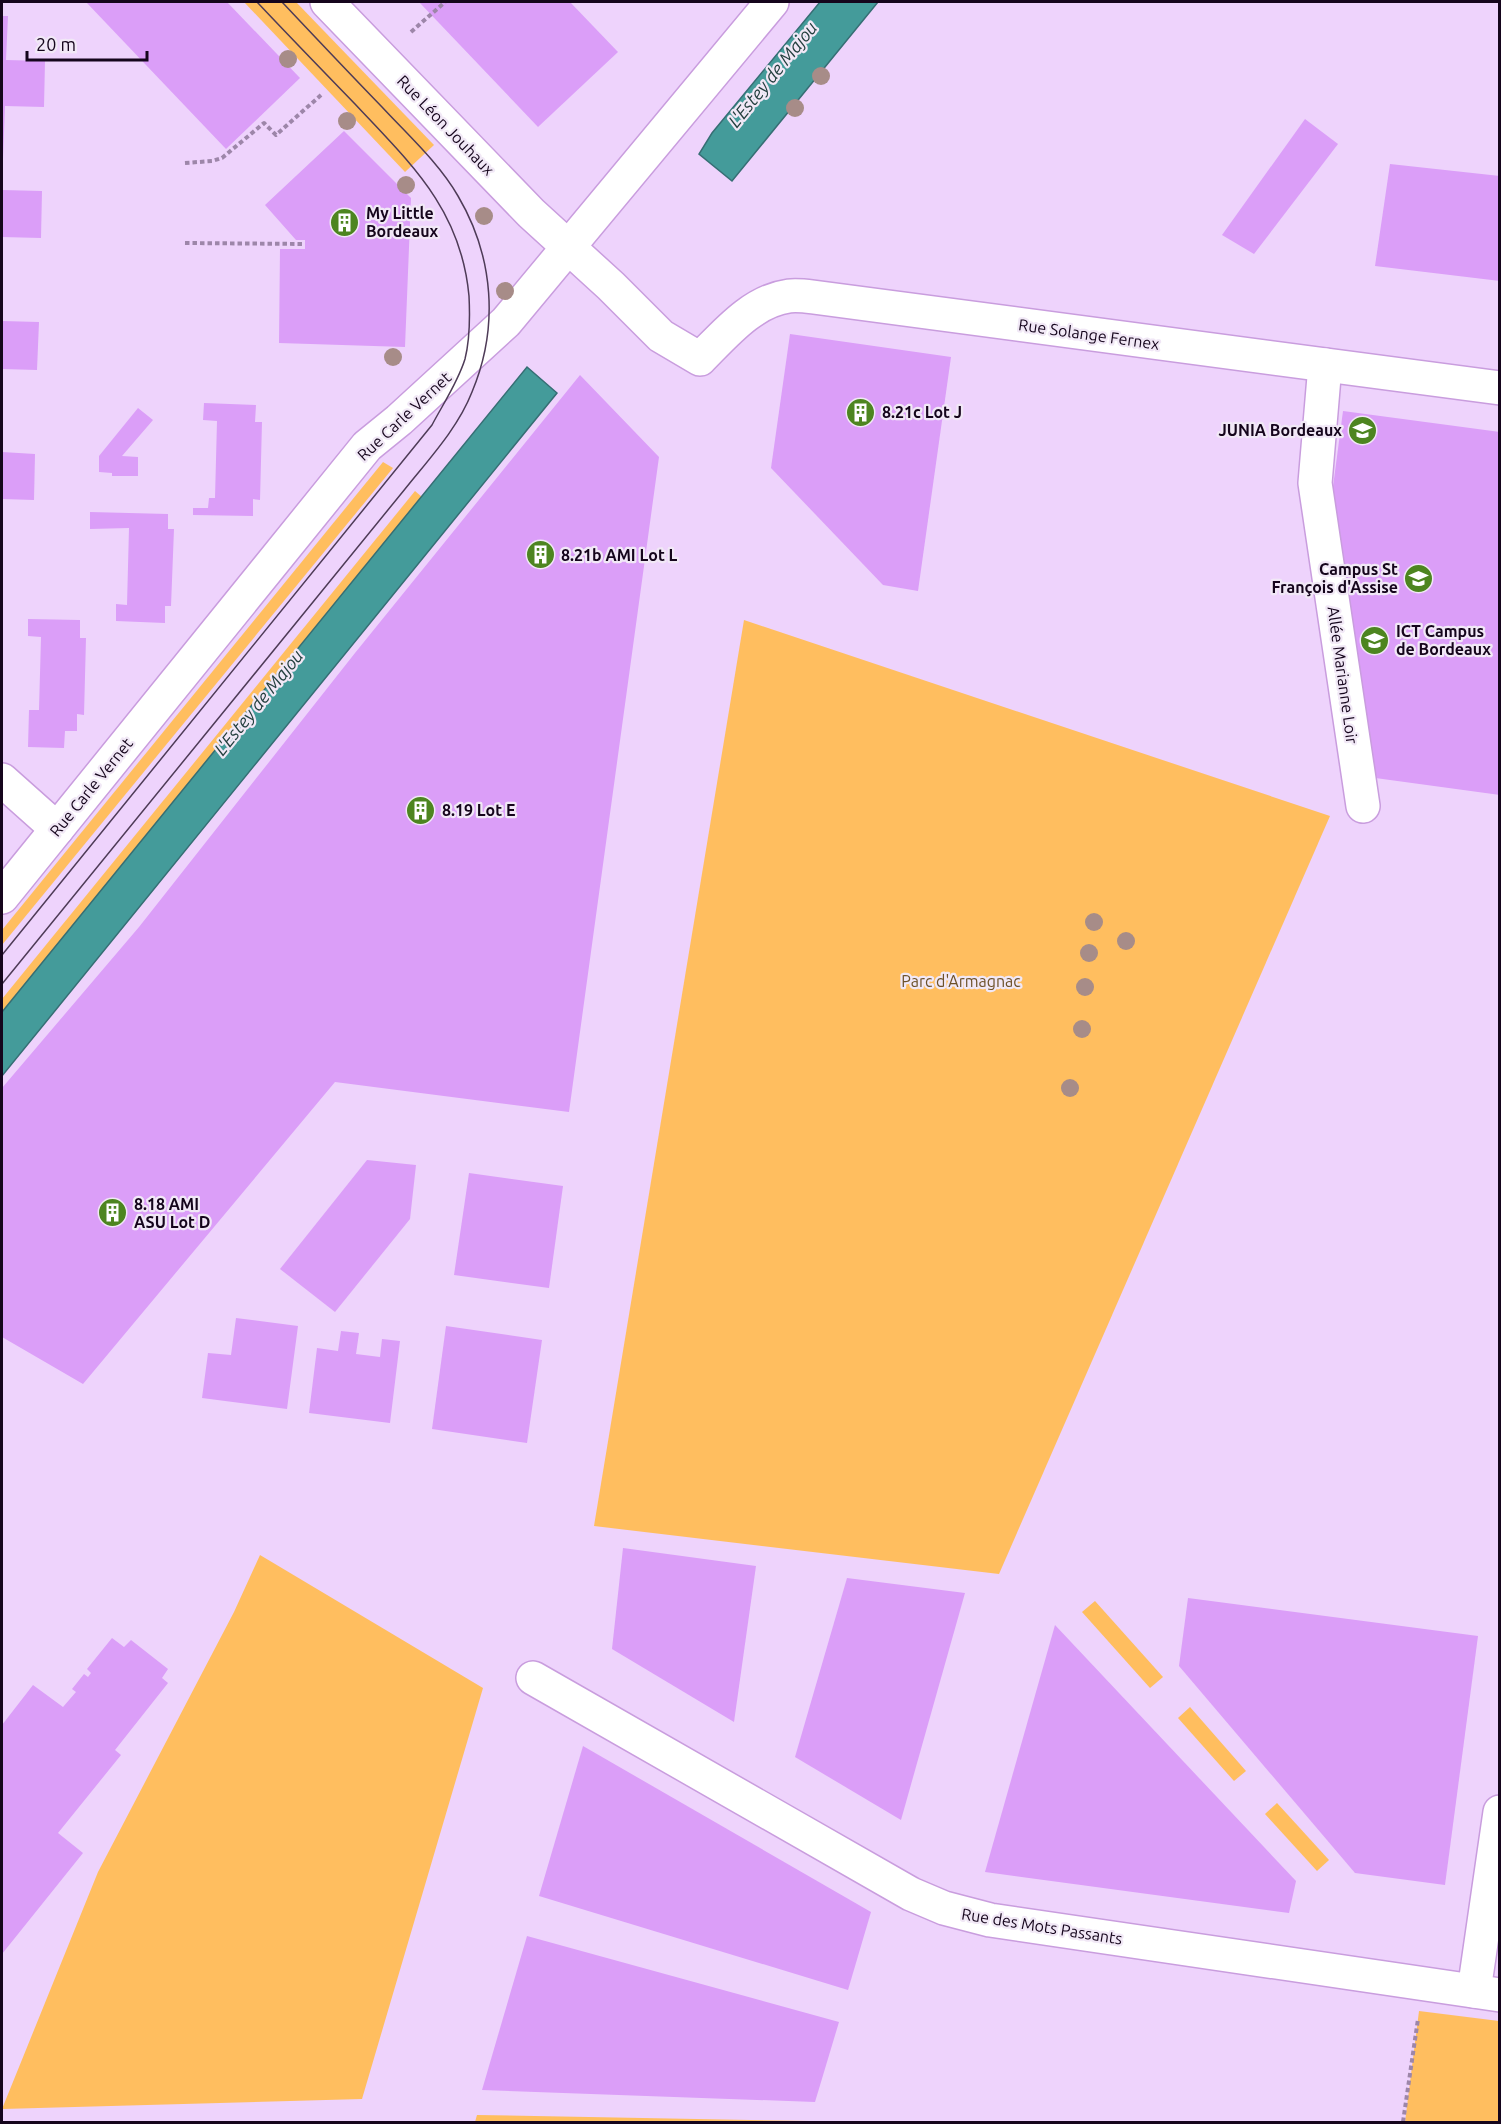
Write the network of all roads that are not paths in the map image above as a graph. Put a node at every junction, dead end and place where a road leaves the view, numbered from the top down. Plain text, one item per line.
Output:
1 (327, 2) edge
2 (772, 2) edge
3 (568, 247) junction
4 (700, 359) joint
5 (1325, 365) junction
6 (1500, 388) edge
7 (2, 780) edge
8 (1363, 806) dead end
9 (57, 829) junction
10 (2, 897) edge
11 (533, 1678) dead end
12 (1500, 1812) edge
13 (1486, 1993) edge

1 - 3 street, Rue Léon Jouhaux
2 - 3 street, Rue Carle Vernet
3 - 4 street, Rue Léon Jouhaux
3 - 9 street, Rue Carle Vernet
4 - 5 street, Rue Solange Fernex
5 - 6 street, Rue Solange Fernex
5 - 8 street, Allée Marianne Loir
7 - 9 street
9 - 10 street, Rue Carle Vernet
11 - 13 street, Rue des Mots Passants
12 - 13 street

